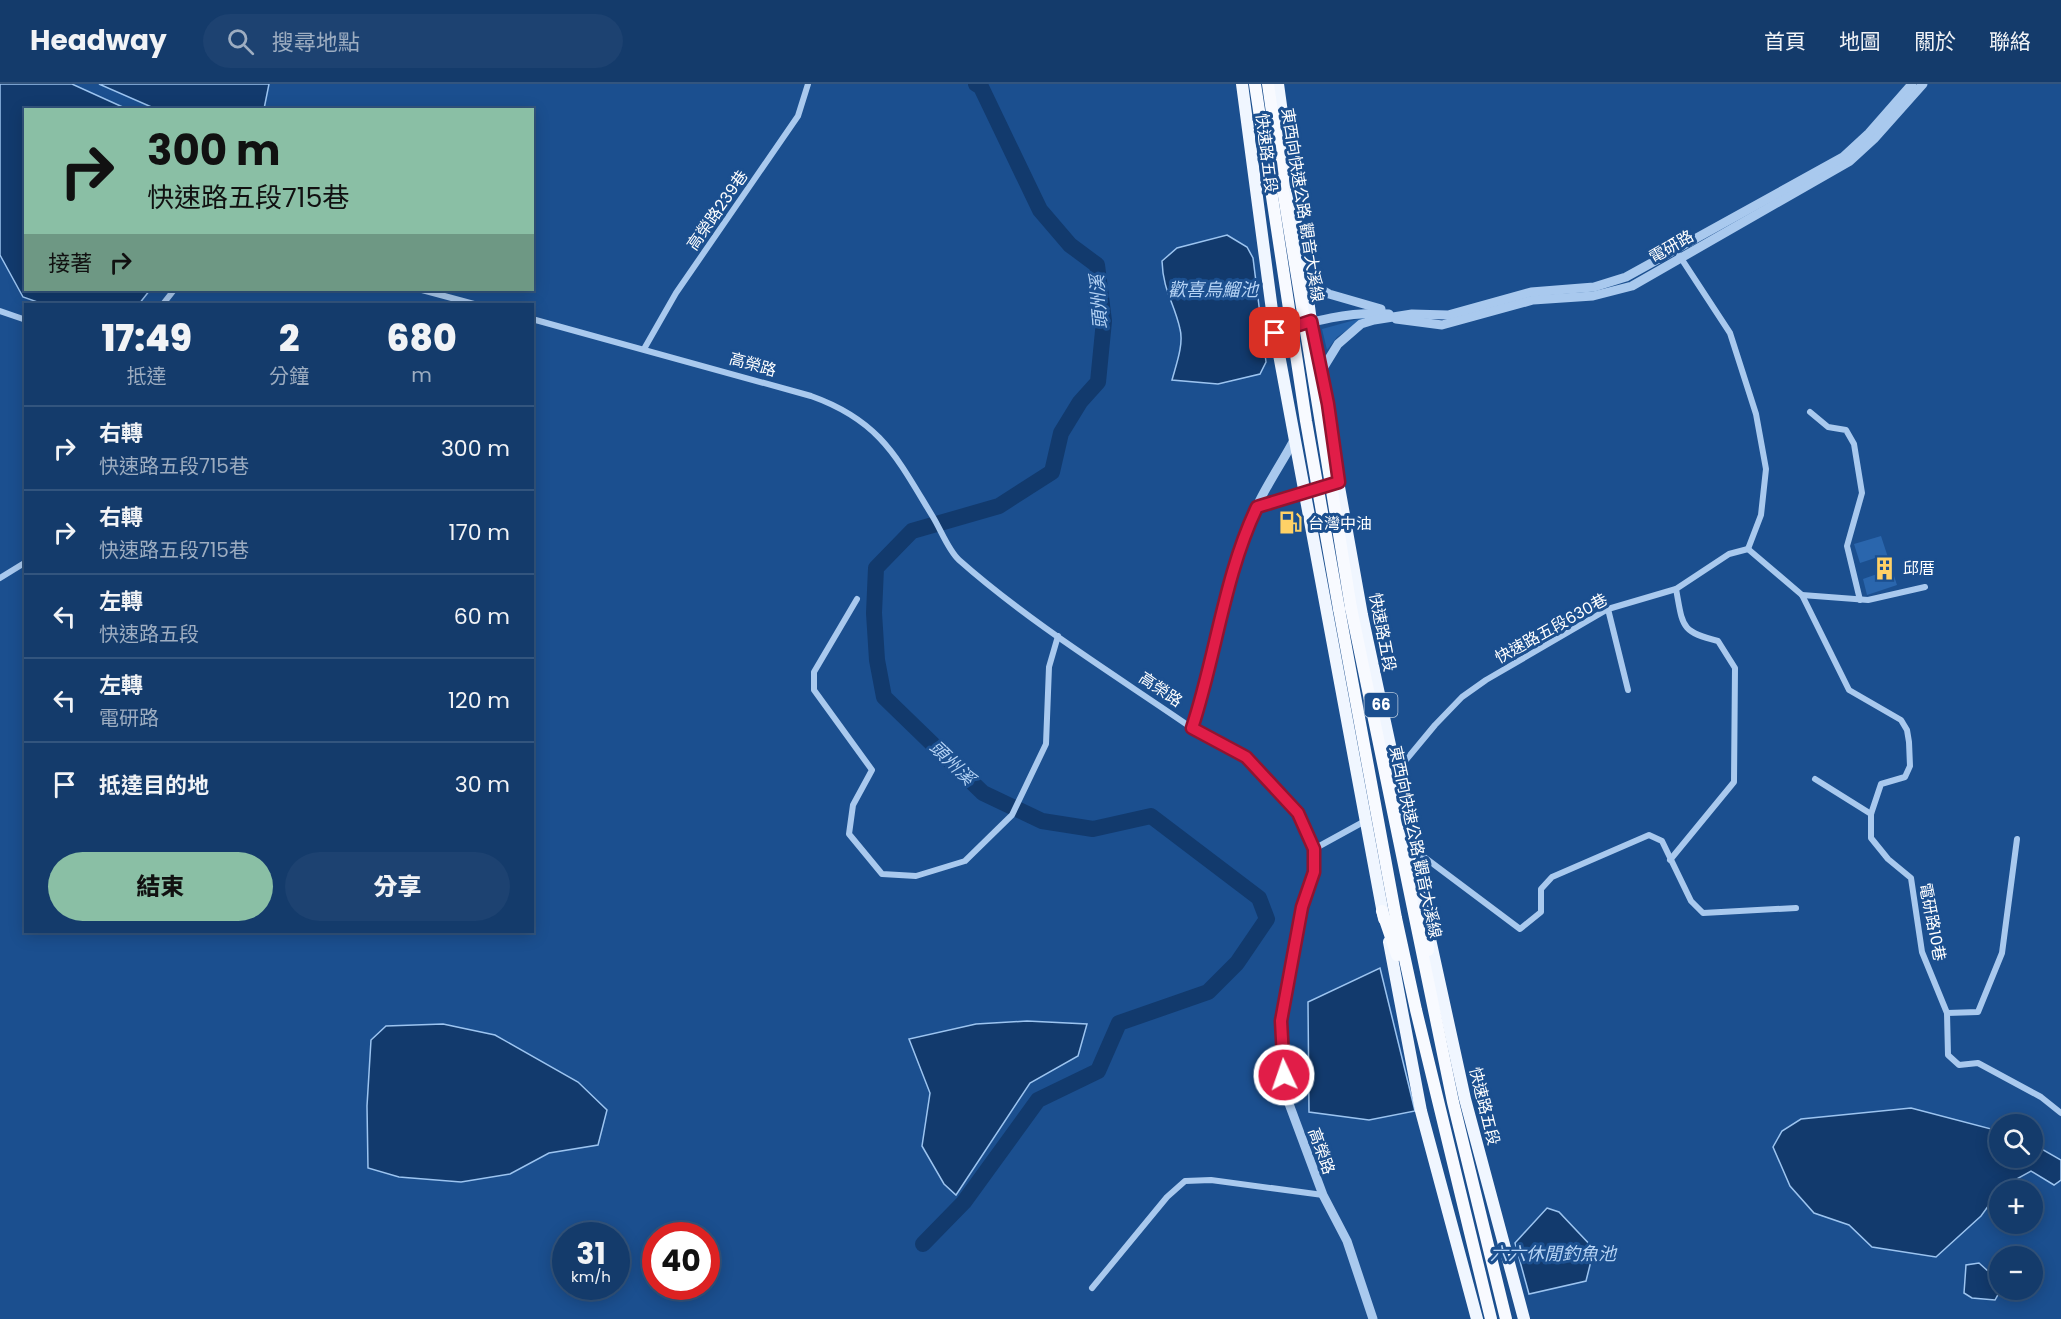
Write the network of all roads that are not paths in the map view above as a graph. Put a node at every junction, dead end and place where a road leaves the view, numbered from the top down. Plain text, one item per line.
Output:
1 (808, 84) edge
2 (1242, 84) edge
3 (1256, 84) edge
4 (1268, 84) edge
5 (1278, 84) edge
6 (1912, 84) edge
7 (1923, 84) edge
8 (1678, 254) junction
9 (1306, 281) junction
10 (173, 291) edge
11 (426, 291) edge
12 (164, 303) edge
13 (470, 303) edge
14 (0, 311) edge
15 (1400, 315) junction
16 (1387, 318) junction
17 (24, 319) edge
18 (534, 320) edge
19 (1311, 321) junction
20 (1275, 333) junction
21 (644, 349) junction
22 (1322, 370) junction
23 (1810, 412) dead end
24 (1294, 440) junction
25 (1339, 482) junction
26 (1306, 491) junction
27 (1257, 507) junction
28 (1748, 549) junction
29 (24, 563) edge
30 (0, 578) edge
31 (1925, 587) dead end
32 (1676, 589) junction
33 (1802, 595) junction
34 (857, 599) dead end
35 (1860, 600) junction
36 (1608, 609) junction
37 (1058, 636) junction
38 (1628, 690) dead end
39 (1192, 728) junction
40 (1396, 773) junction
41 (1815, 779) dead end
42 (1872, 814) junction
43 (1365, 821) junction
44 (2018, 839) dead end
45 (1409, 846) junction
46 (1314, 849) junction
47 (1670, 860) junction
48 (1796, 908) dead end
49 (1382, 911) junction
50 (1425, 912) junction
51 (1416, 1010) junction
52 (1947, 1012) junction
53 (1435, 1017) junction
54 (2061, 1113) edge
55 (1323, 1195) junction
56 (1092, 1288) dead end
57 (1373, 1319) edge
58 (1477, 1319) edge
59 (1491, 1319) edge
60 (1506, 1319) edge
61 (1524, 1319) edge

1 - 21 street, 高榮路239巷
2 - 20 main road, 快速路五段 / 66
3 - 51 highway, 東西向快速公路 觀音大溪線 / 66, bridge
4 - 53 highway, 東西向快速公路 觀音大溪線 / 66, bridge
5 - 9 main road, 快速路五段 / 66
6 - 8 street, 電研路
7 - 8 street, 電研路
8 - 15 street, 電研路
8 - 16 street, 電研路
8 - 28 street
9 - 15 street
9 - 19 main road, 快速路五段 / 66
10 - 12 street
11 - 13 street
14 - 17 street
15 - 16 street, 電研路
15 - 19 street, 電研路
16 - 22 street, 電研路
18 - 21 street, 高榮路
19 - 20 street, 電研路
19 - 22 main road, 快速路五段 / 66
20 - 24 main road, 快速路五段 / 66
21 - 37 street, 高榮路
22 - 25 main road, 快速路五段 / 66
23 - 35 street
24 - 26 main road, 快速路五段 / 66
24 - 27 street
25 - 26 street
25 - 40 main road, 快速路五段 / 66
26 - 27 street
26 - 43 main road, 快速路五段 / 66
27 - 39 street
28 - 32 street, 快速路五段630巷
28 - 33 street, 電研路10巷
29 - 30 street
31 - 35 street
32 - 36 street, 快速路五段630巷
32 - 47 street
33 - 35 street
33 - 42 street, 電研路10巷
34 - 37 street
36 - 38 street
36 - 40 street, 快速路五段630巷
37 - 39 street, 高榮路
39 - 46 street, 高榮路
40 - 45 main road, 快速路五段 / 66
41 - 42 street
42 - 52 street, 電研路10巷
43 - 46 street
43 - 49 main road, 快速路五段 / 66
44 - 52 street
45 - 47 street
45 - 50 main road, 快速路五段 / 66
46 - 55 street, 高榮路
47 - 48 street
49 - 51 highway
49 - 58 main road, 快速路五段 / 66
50 - 53 highway
50 - 61 main road, 快速路五段 / 66
51 - 59 highway, 東西向快速公路 觀音大溪線 / 66
52 - 54 street, 電研路10巷
53 - 60 highway, 東西向快速公路 觀音大溪線 / 66
55 - 56 street
55 - 57 street, 高榮路

